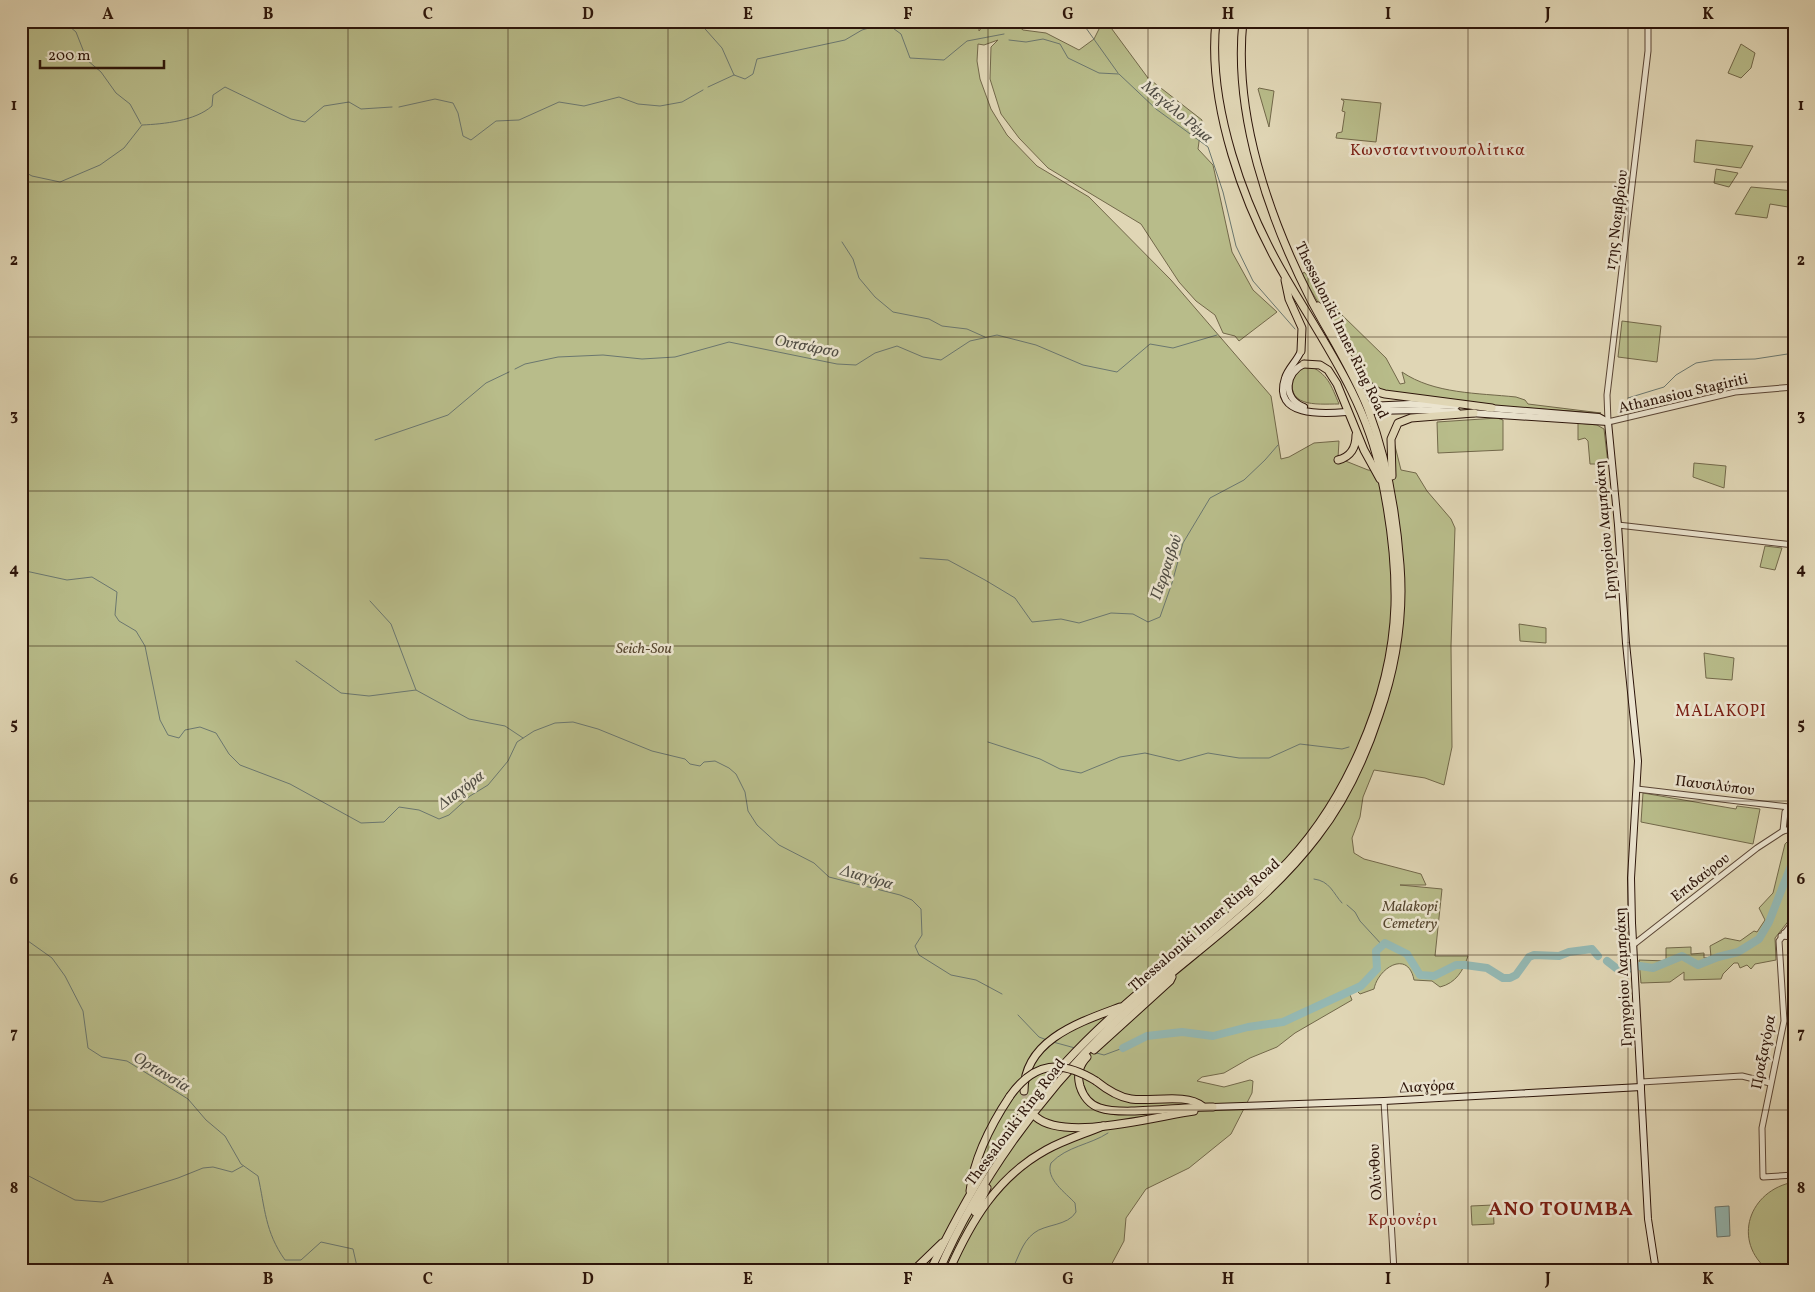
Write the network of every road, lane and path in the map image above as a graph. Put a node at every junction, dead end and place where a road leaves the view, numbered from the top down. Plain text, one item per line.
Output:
1 (1216, 21) edge
2 (1243, 21) edge
3 (1648, 21) edge
4 (1284, 274) junction
5 (1309, 296) junction
6 (1301, 352) joint
7 (1304, 364) joint
8 (1794, 387) edge
9 (1492, 408) junction
10 (1474, 413) junction
11 (1608, 422) junction
12 (1356, 429) junction
13 (1338, 460) dead end
14 (1384, 486) junction
15 (1393, 504) junction
16 (1618, 525) junction
17 (1794, 545) edge
18 (1637, 789) junction
19 (1792, 809) edge
20 (1794, 822) edge
21 (1783, 832) junction
22 (1794, 921) edge
23 (1794, 933) edge
24 (1783, 934) junction
25 (1794, 937) edge
26 (1633, 945) junction
27 (1124, 1005) junction
28 (1093, 1048) joint
29 (1082, 1059) junction
30 (1770, 1083) junction
31 (1641, 1085) junction
32 (1024, 1092) tunnel mouth
33 (1384, 1101) junction
34 (1202, 1106) junction
35 (1213, 1107) junction
36 (1036, 1117) tunnel mouth
37 (1103, 1126) junction
38 (996, 1170) junction
39 (1794, 1175) edge
40 (970, 1193) junction
41 (974, 1220) junction
42 (944, 1241) junction
43 (1702, 1269) dead end
44 (1711, 1269) dead end
45 (913, 1271) edge
46 (930, 1271) edge
47 (939, 1271) edge
48 (949, 1271) edge
49 (1394, 1271) edge
50 (1656, 1271) edge
51 (1666, 1271) edge
52 (1733, 1271) edge

1 - 4 highway, Thessaloniki Inner Ring Road
2 - 5 highway, Thessaloniki Inner Ring Road
3 - 11 street, 17ης Νοεμβρίου
4 - 6 highway
4 - 14 highway, Thessaloniki Inner Ring Road
5 - 9 highway
5 - 15 highway, Thessaloniki Inner Ring Road
6 - 7 main road
7 - 12 highway
8 - 11 street, Athanasiou Stagiriti
9 - 10 main road
9 - 11 main road
10 - 11 main road
10 - 15 highway
11 - 16 main road, Γρηγορίου Λαμπράκη
12 - 13 highway
12 - 14 highway
14 - 27 highway, Thessaloniki Inner Ring Road
15 - 28 highway, Thessaloniki Inner Ring Road
16 - 17 street
16 - 18 main road, Γρηγορίου Λαμπράκη
18 - 19 street, Παυσιλύπου
18 - 26 main road, Γρηγορίου Λαμπράκη
19 - 21 street
20 - 21 street, Επιδαύρου
21 - 26 street, Επιδαύρου
22 - 24 street
23 - 24 street
24 - 25 street
24 - 30 street, Πραξαγόρα
26 - 31 main road, Γρηγορίου Λαμπράκη
27 - 32 highway
27 - 40 highway, Thessaloniki Ring Road
28 - 29 highway, Thessaloniki Ring Road
29 - 34 highway
29 - 38 highway, Thessaloniki Ring Road
30 - 31 street, Διαγόρα
30 - 39 street, Πραξαγόρα
31 - 33 main road, Διαγόρα
31 - 50 main road, Γρηγορίου Λαμπράκη
33 - 35 main road, Διαγόρα
33 - 49 street, Ολύνθου
34 - 35 highway
34 - 40 highway, bridge
35 - 37 highway
36 - 37 highway
37 - 41 highway
38 - 41 highway
38 - 47 highway, Thessaloniki Ring Road
40 - 42 highway, Thessaloniki Ring Road
41 - 48 highway
42 - 45 highway
42 - 46 highway, Thessaloniki Ring Road
43 - 51 main road
44 - 52 main road

